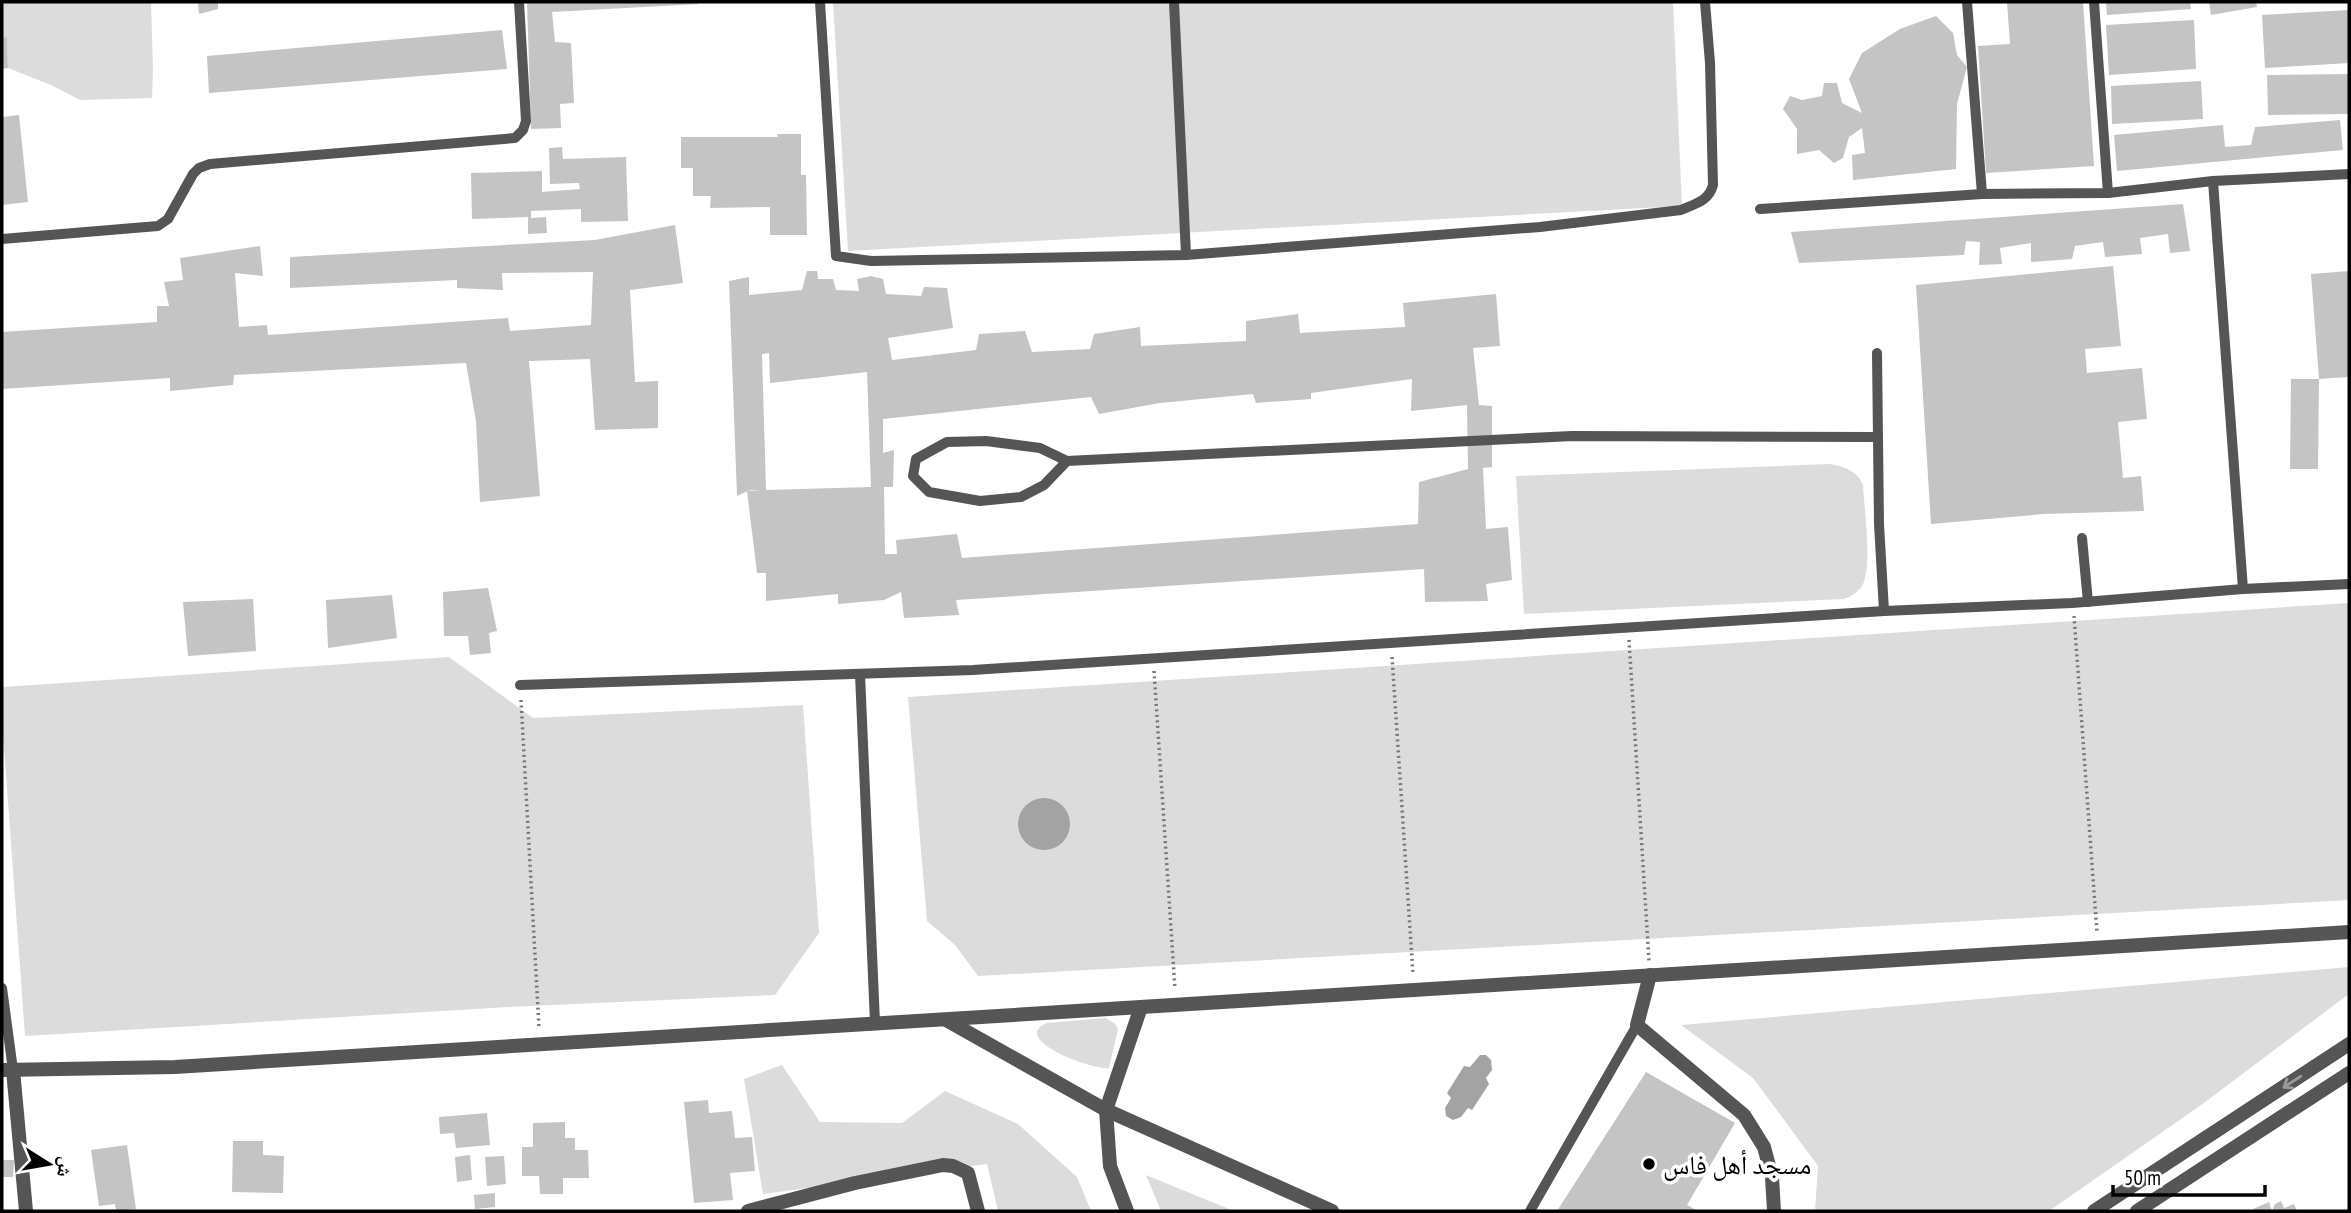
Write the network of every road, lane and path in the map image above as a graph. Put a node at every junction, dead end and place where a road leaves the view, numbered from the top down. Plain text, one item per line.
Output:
1 (519, 2) edge
2 (820, 2) edge
3 (1174, 2) edge
4 (1705, 2) edge
5 (1967, 2) edge
6 (2094, 2) edge
7 (2349, 174) edge
8 (2213, 181) junction
9 (2108, 193) junction
10 (1982, 194) junction
11 (1760, 209) dead end
12 (2, 239) edge
13 (1186, 255) junction
14 (1877, 354) dead end
15 (1877, 438) junction
16 (1067, 461) junction
17 (2082, 538) dead end
18 (2349, 584) edge
19 (2242, 589) junction
20 (2088, 602) junction
21 (2072, 603) junction
22 (1884, 611) junction
23 (1627, 628) junction
24 (1391, 643) junction
25 (1153, 660) junction
26 (860, 674) junction
27 (520, 685) joint
28 (2349, 932) edge
29 (2098, 947) junction
30 (1650, 975) junction
31 (2, 988) edge
32 (1414, 990) junction
33 (1176, 1004) junction
34 (1141, 1007) junction
35 (944, 1019) junction
36 (874, 1023) junction
37 (1637, 1025) junction
38 (540, 1044) junction
39 (2349, 1044) edge
40 (7, 1070) edge
41 (2349, 1073) edge
42 (1106, 1110) junction
43 (26, 1211) edge
44 (748, 1211) edge
45 (978, 1211) edge
46 (1127, 1211) edge
47 (1332, 1211) edge
48 (1530, 1211) edge
49 (1774, 1211) edge
50 (2094, 1211) edge
51 (2137, 1211) edge

1 - 12 lane
2 - 13 lane
3 - 13 lane
4 - 13 lane
5 - 10 lane
6 - 9 lane
7 - 8 lane
8 - 9 lane
8 - 19 lane
9 - 10 lane
10 - 11 lane
14 - 15 lane
15 - 16 lane
15 - 22 lane
16 - 16 lane
17 - 20 lane
18 - 19 lane
19 - 20 lane
20 - 21 lane
21 - 22 lane
21 - 29 path
22 - 23 lane
23 - 24 lane
23 - 30 path
24 - 25 lane
24 - 32 path
25 - 26 lane
25 - 33 path
26 - 27 lane
26 - 36 lane
27 - 38 path
28 - 29 street
29 - 30 street
30 - 32 street
30 - 37 street
31 - 40 lane
32 - 33 street
33 - 34 street
34 - 35 street
34 - 42 street
35 - 36 street
35 - 42 street
36 - 38 street
37 - 48 lane
37 - 49 street
38 - 40 street
39 -> 50 street
40 - 43 street
41 - 51 street
42 - 46 street
42 - 47 street
44 - 45 street

